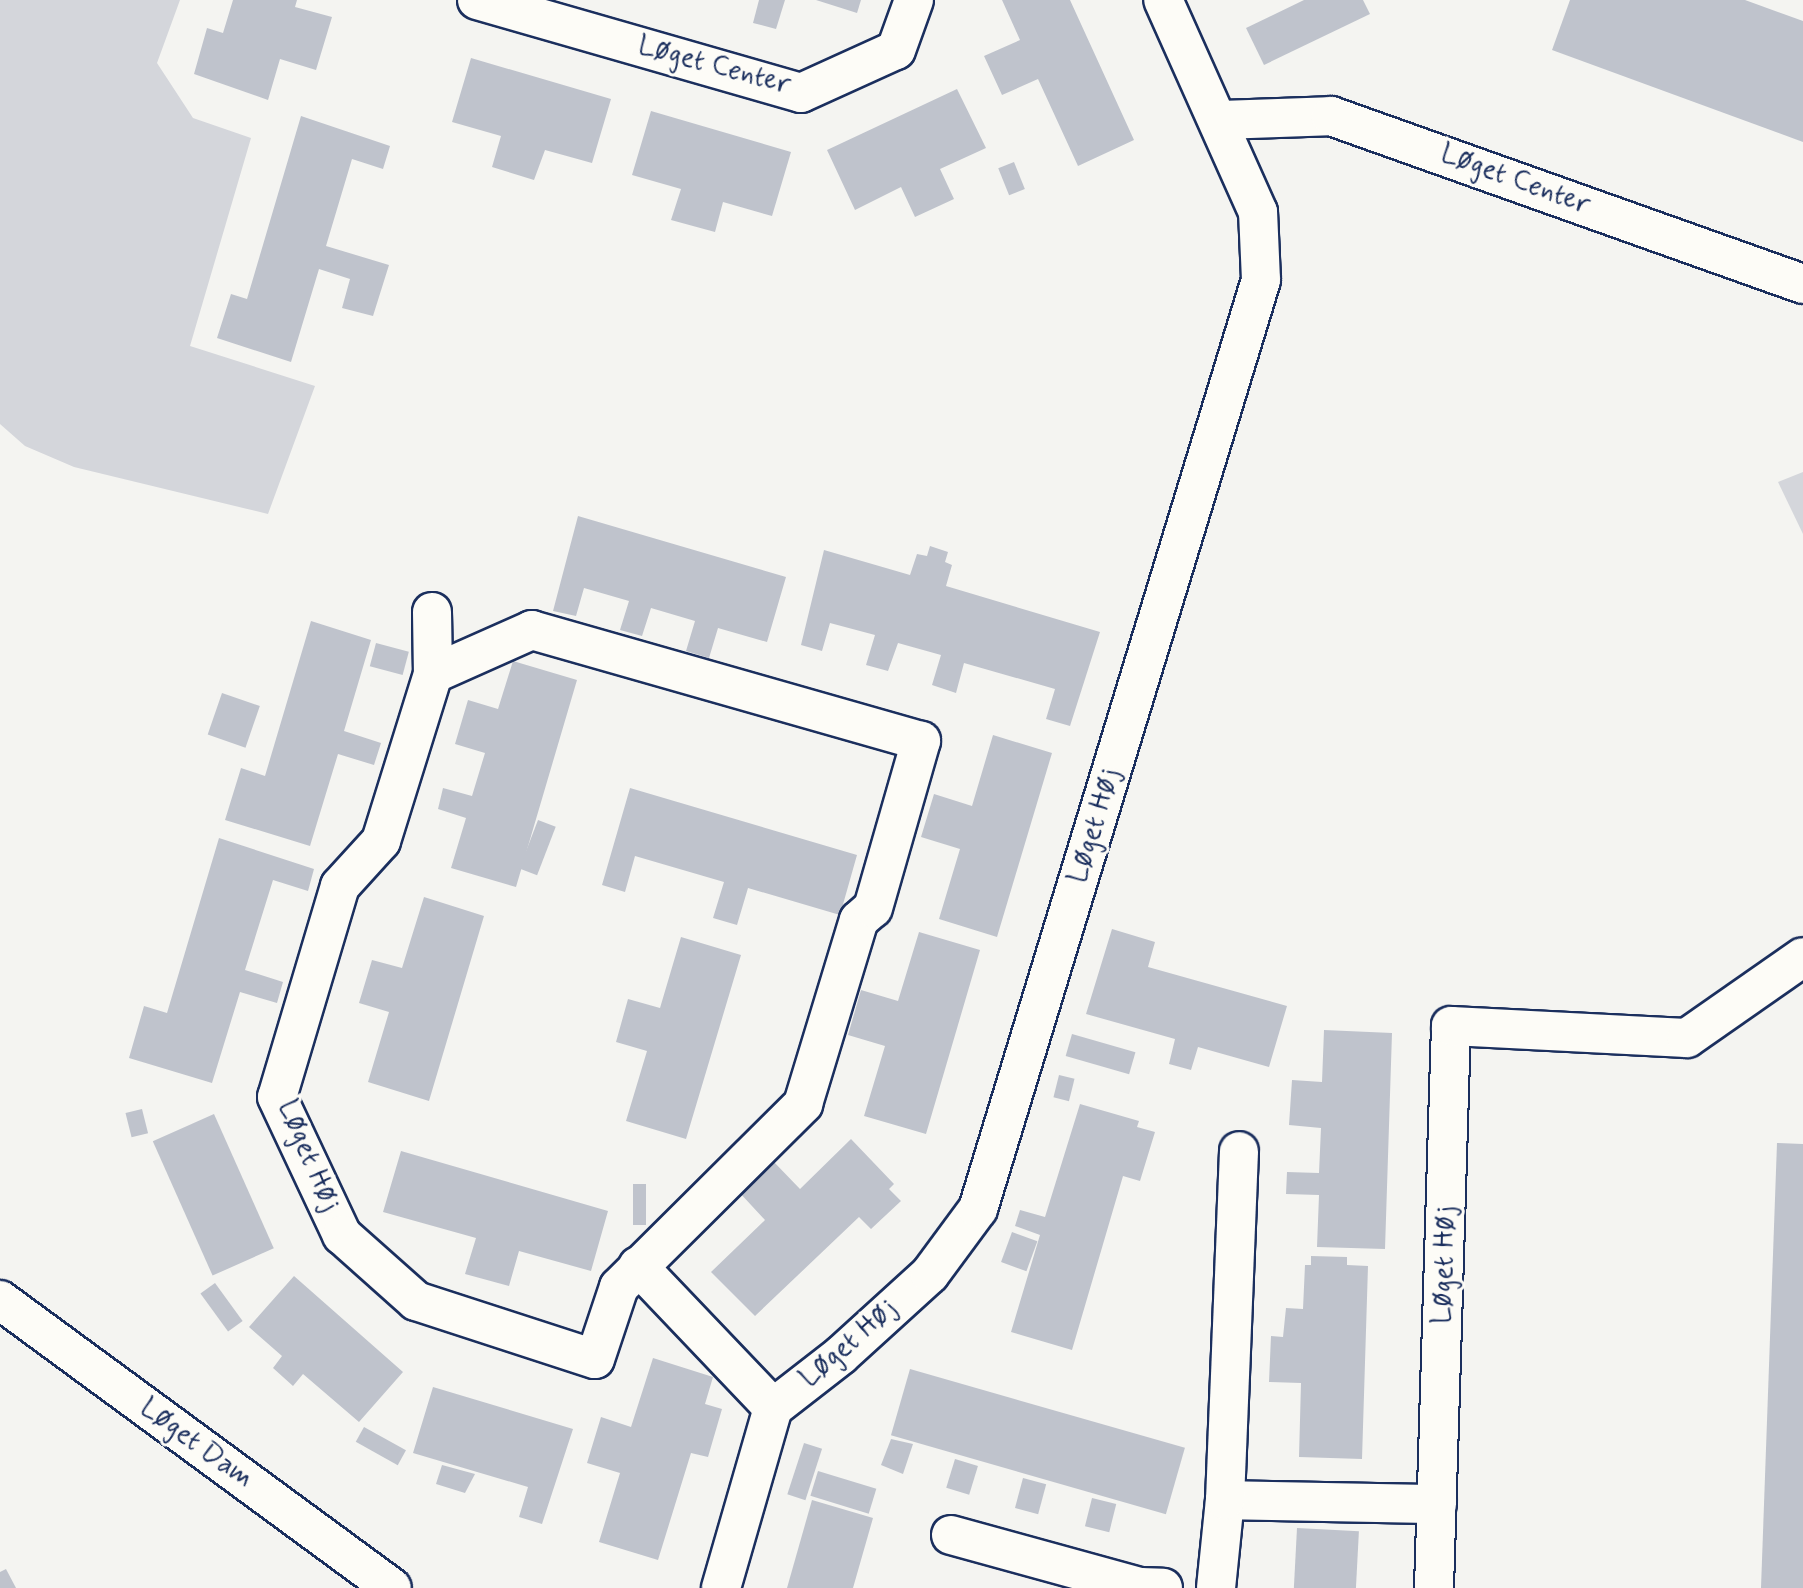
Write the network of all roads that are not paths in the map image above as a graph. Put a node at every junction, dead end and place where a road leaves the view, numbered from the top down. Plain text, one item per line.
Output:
1 (477, 0) edge
2 (914, 0) edge
3 (1163, 0) edge
4 (1219, 120) junction
5 (1803, 284) edge
6 (432, 612) dead end
7 (433, 674) junction
8 (1803, 957) edge
9 (1239, 1151) dead end
10 (638, 1266) junction
11 (0, 1300) edge
12 (786, 1398) junction
13 (1225, 1500) junction
14 (1437, 1504) junction
15 (951, 1535) dead end
16 (392, 1588) edge
17 (721, 1588) edge
18 (1163, 1588) edge
19 (1216, 1588) edge
20 (1434, 1588) edge

1 - 2 street, Løget Center
3 - 4 street
4 - 5 street, Løget Center
4 - 12 street, Løget Høj
6 - 7 street, Løget Høj
7 - 10 street, Løget Høj
7 - 10 street, Løget Høj
8 - 14 street, Løget Høj
9 - 13 street
10 - 12 street, Løget Høj
11 - 16 street, Løget Dam
12 - 17 street, Løget Høj
13 - 14 street
13 - 19 street
14 - 20 street, Løget Høj
15 - 18 street

